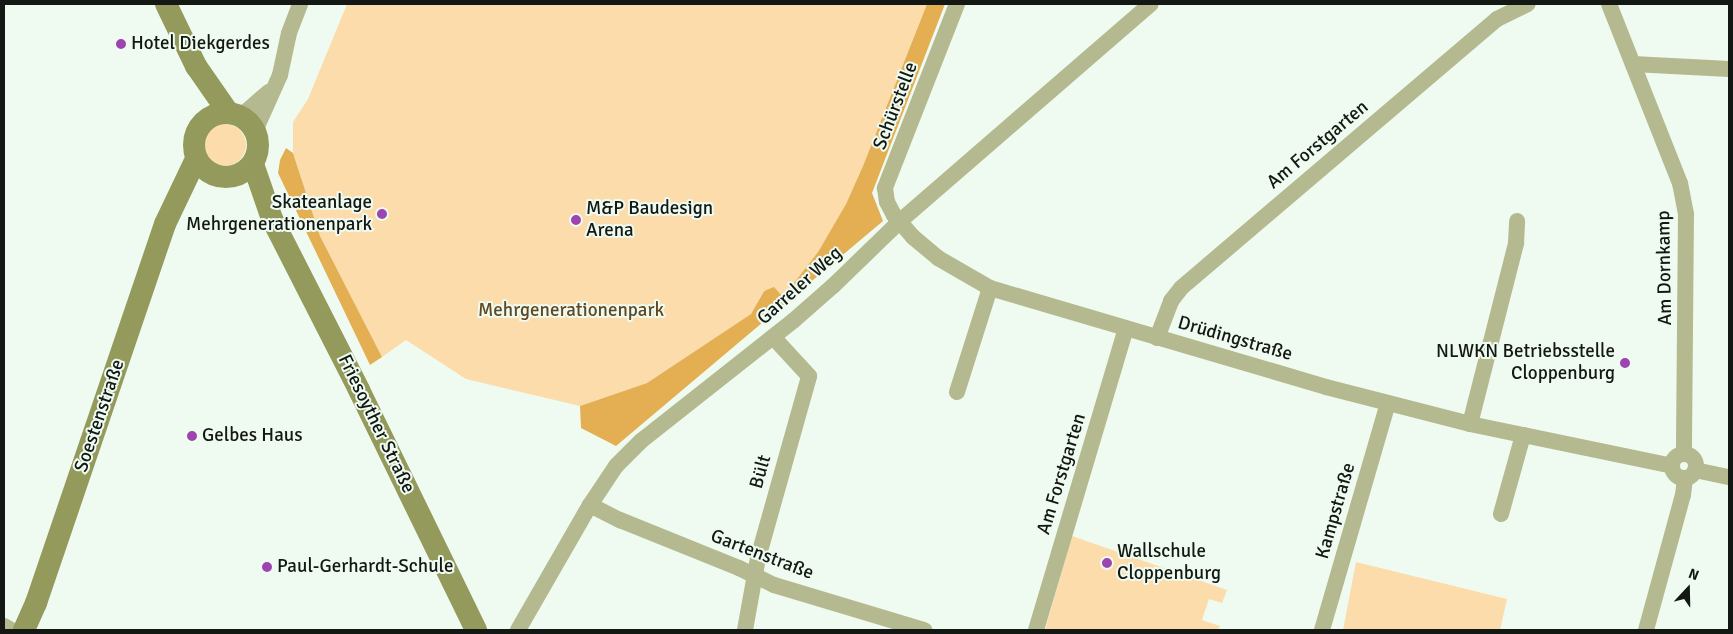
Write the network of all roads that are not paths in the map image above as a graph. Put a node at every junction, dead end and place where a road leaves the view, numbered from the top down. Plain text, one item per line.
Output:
1 (166, 4) edge
2 (300, 4) edge
3 (957, 4) edge
4 (1151, 4) edge
5 (1528, 4) edge
6 (1609, 4) edge
7 (1633, 64) junction
8 (196, 66) junction
9 (1729, 69) edge
10 (206, 120) junction
11 (241, 120) junction
12 (196, 159) junction
13 (253, 164) junction
14 (212, 174) junction
15 (234, 177) junction
16 (175, 202) junction
17 (272, 219) junction
18 (1517, 221) dead end
19 (899, 222) junction
20 (990, 288) junction
21 (1126, 329) junction
22 (773, 337) junction
23 (1157, 338) junction
24 (957, 392) dead end
25 (1388, 403) junction
26 (1470, 424) junction
27 (1523, 435) junction
28 (1684, 454) junction
29 (1672, 466) junction
30 (1690, 474) junction
31 (1729, 477) edge
32 (590, 505) junction
33 (1501, 514) dead end
34 (754, 577) junction
35 (4, 626) edge
36 (11, 630) edge
37 (24, 630) edge
38 (476, 630) edge
39 (518, 630) edge
40 (745, 630) edge
41 (924, 630) edge
42 (1036, 630) edge
43 (1322, 630) edge
44 (1646, 630) edge

1 - 8 street
2 - 11 street
3 - 19 street, Schürstelle
4 - 19 street, Garreler Weg
5 - 23 street, Am Forstgarten
6 - 7 street, Am Dornkamp
7 - 9 street
7 - 28 street, Am Dornkamp
8 - 10 street
8 - 11 street
10 - 11 street
10 - 12 street
11 - 13 street, Friesoyther Straße
12 - 14 street
12 - 16 street, Soestenstraße
13 - 15 street
13 - 17 street, Friesoyther Straße
14 - 15 street
14 - 16 street
15 - 17 street, Friesoyther Straße
16 - 37 street, Soestenstraße
17 - 38 street, Friesoyther Straße
18 - 26 street
19 - 20 street, Drüdingstraße
19 - 22 street, Garreler Weg
20 - 21 street, Drüdingstraße
20 - 24 street
21 - 23 street, Drüdingstraße
21 - 42 street, Am Forstgarten
22 - 32 street, Garreler Weg
22 - 34 street, Bült
23 - 25 street, Drüdingstraße
25 - 26 street, Drüdingstraße
25 - 43 street, Kampstraße
26 - 27 street, Drüdingstraße
27 - 29 street, Drüdingstraße
27 - 33 street
28 - 29 street
28 - 30 street
29 - 30 street
30 - 31 street
30 - 44 street
32 - 34 street, Gartenstraße
32 - 39 street, Garreler Weg
34 - 40 street, Bült
34 - 41 street, Gartenstraße
35 - 36 street

